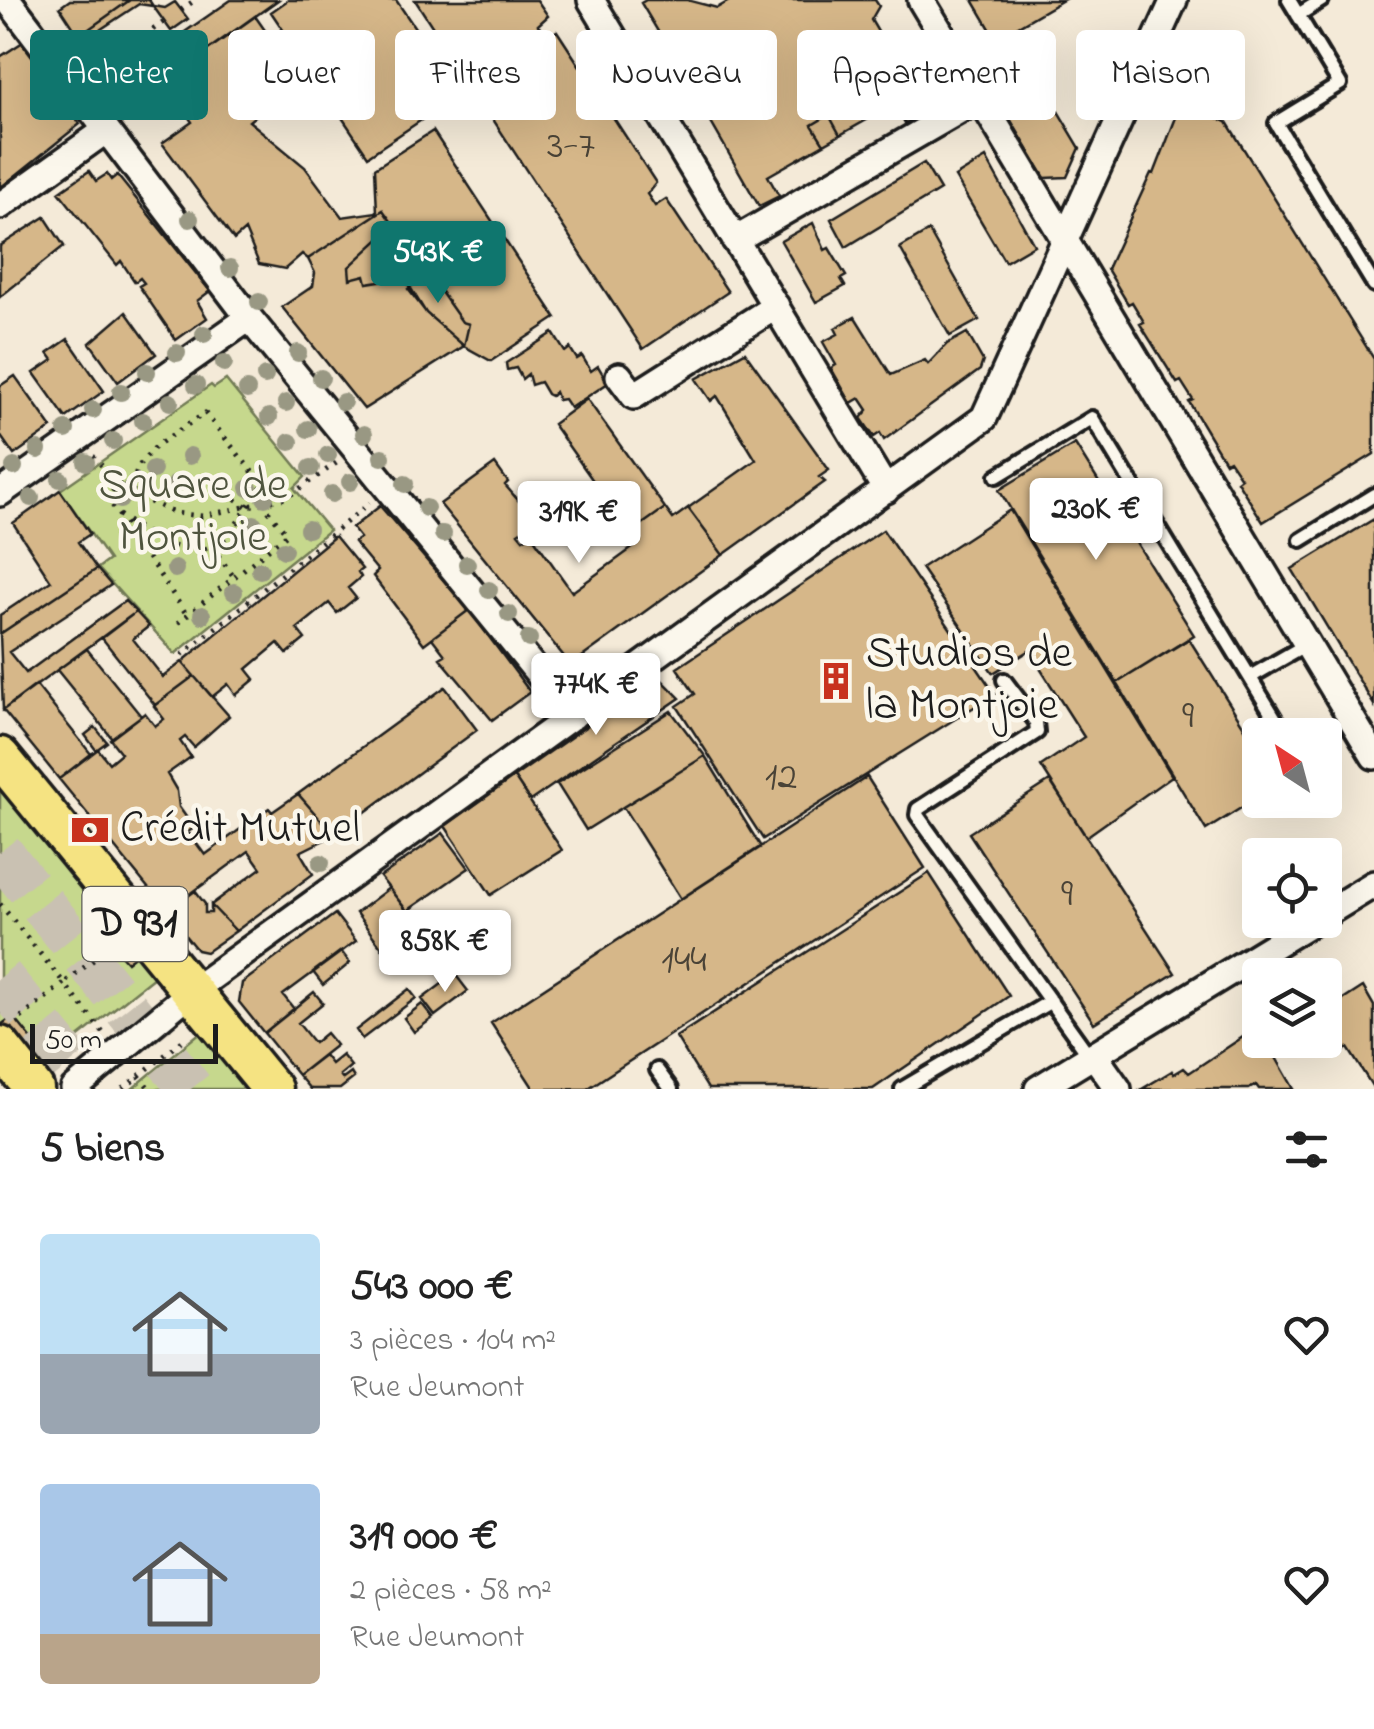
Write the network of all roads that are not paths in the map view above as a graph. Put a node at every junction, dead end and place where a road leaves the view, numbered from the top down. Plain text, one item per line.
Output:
1 (8, 0) edge
2 (591, 0) edge
3 (921, 0) edge
4 (1174, 0) edge
5 (1289, 0) edge
6 (1322, 0) edge
7 (1298, 14) junction
8 (939, 30) edge
9 (945, 120) edge
10 (992, 120) edge
11 (105, 131) junction
12 (0, 206) edge
13 (1067, 237) junction
14 (740, 247) junction
15 (1374, 285) edge
16 (776, 306) junction
17 (249, 318) junction
18 (619, 376) dead end
19 (997, 476) dead end
20 (886, 490) junction
21 (0, 493) edge
22 (1374, 495) edge
23 (1300, 540) dead end
24 (1306, 646) junction
25 (1250, 677) junction
26 (1004, 680) dead end
27 (572, 716) junction
28 (1274, 718) edge
29 (1373, 751) edge
30 (0, 756) edge
31 (1374, 884) edge
32 (1342, 904) edge
33 (1285, 938) edge
34 (192, 992) junction
35 (1051, 1001) junction
36 (11, 1032) edge
37 (1092, 1056) junction
38 (657, 1070) dead end
39 (34, 1089) edge
40 (74, 1089) edge
41 (272, 1089) edge
42 (671, 1089) edge
43 (902, 1089) edge
44 (1038, 1089) edge
45 (1118, 1089) edge

1 - 11 street
2 - 14 street
3 - 8 street
4 - 13 street
5 - 7 lane
6 - 7 lane
7 - 15 lane
9 - 14 street
10 - 13 street
11 - 12 street
11 - 17 street
13 - 20 street
13 - 24 street
14 - 16 street
16 - 18 street
16 - 20 street
17 - 21 street
17 - 27 street
19 - 25 lane
20 - 27 street
22 - 23 lane
24 - 25 lane
24 - 29 street
25 - 28 lane
26 - 35 lane
27 - 34 street
30 - 34 main road, D 931
31 - 32 street
33 - 37 street
34 - 40 street
34 - 41 main road, D 931
35 - 37 lane
35 - 43 lane
36 - 39 main road
37 - 44 street
37 - 45 street
38 - 42 lane

